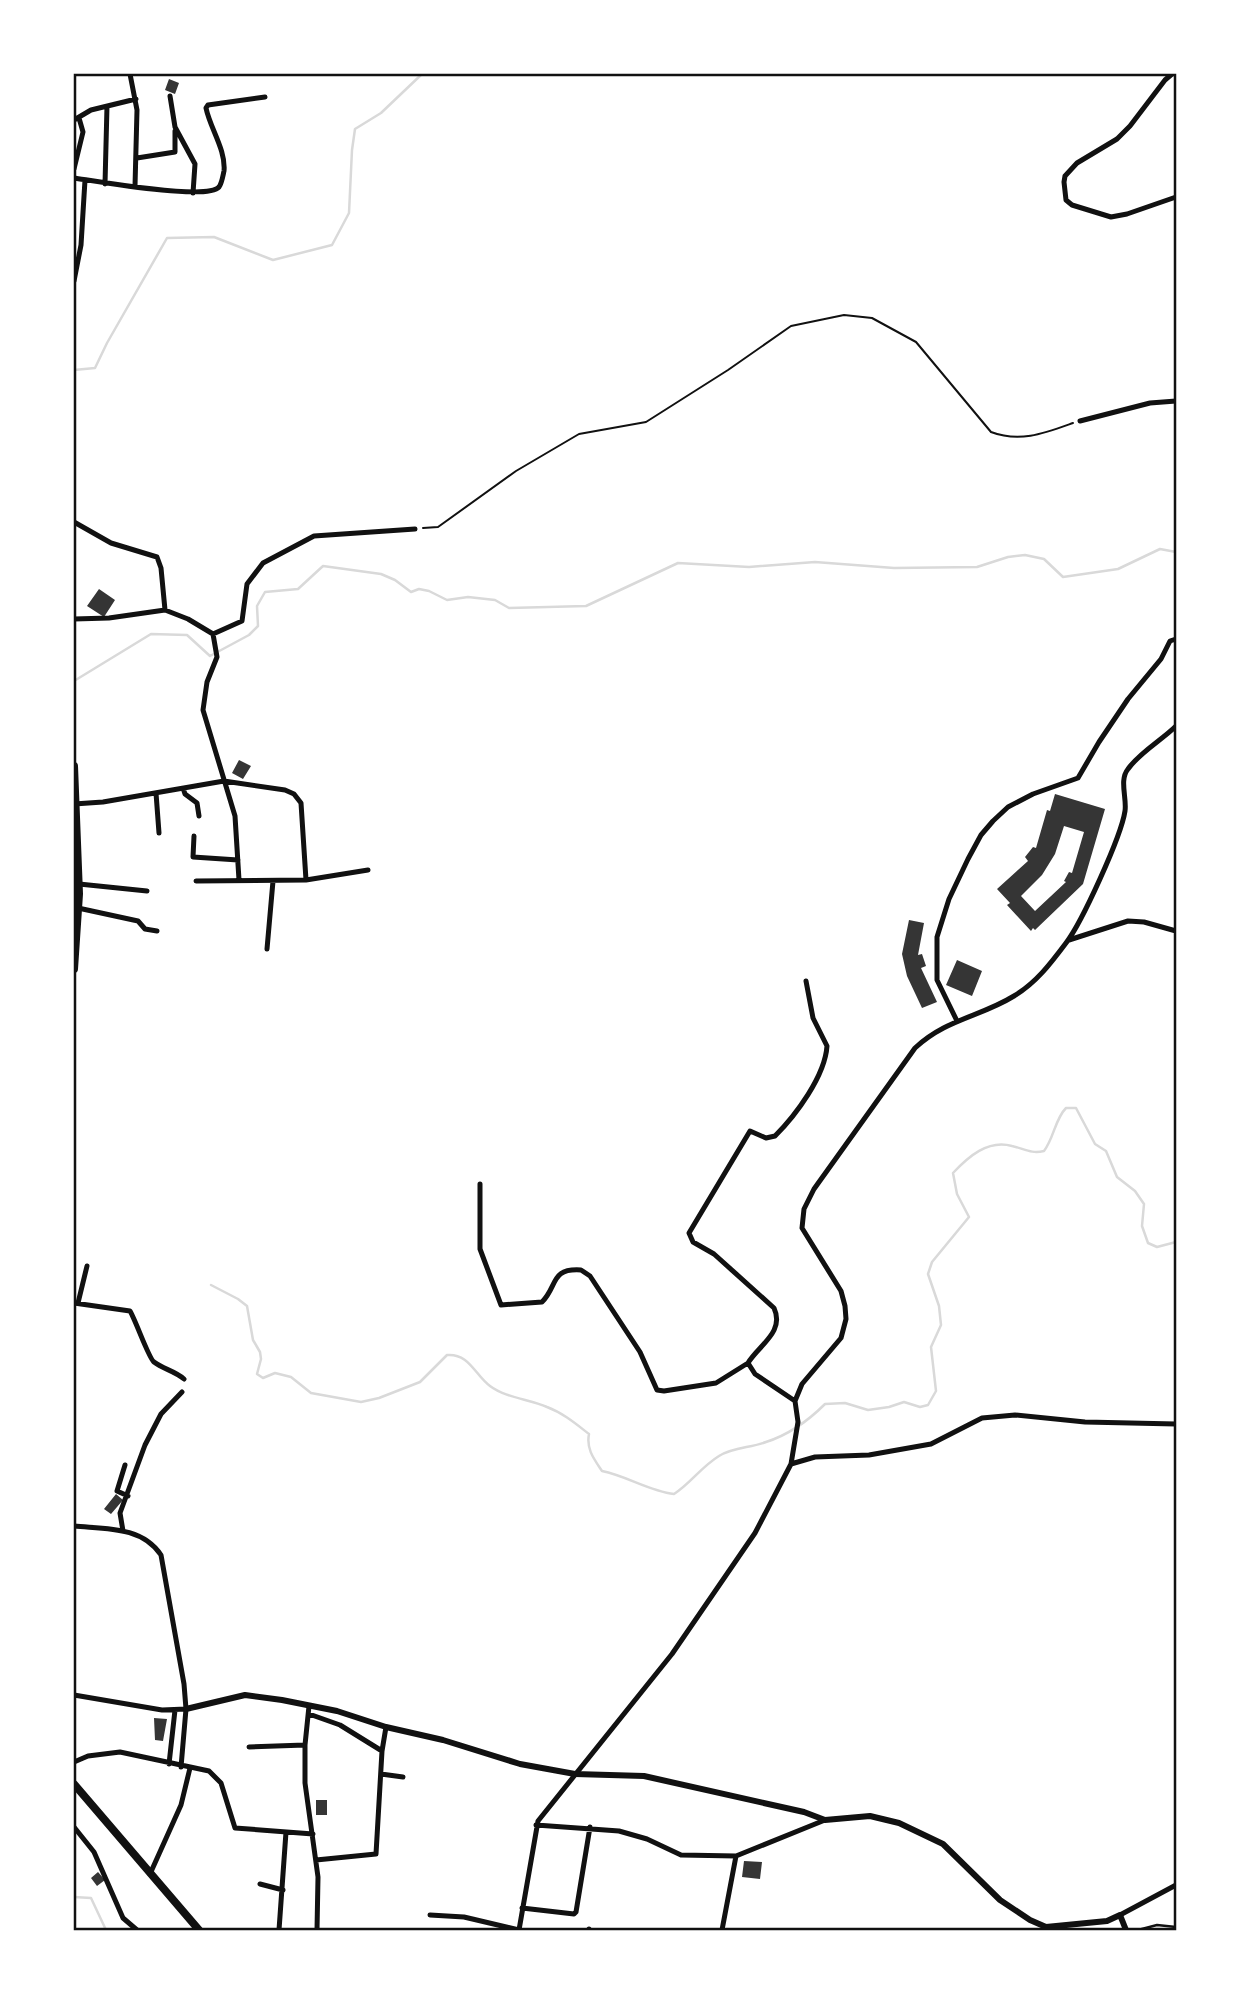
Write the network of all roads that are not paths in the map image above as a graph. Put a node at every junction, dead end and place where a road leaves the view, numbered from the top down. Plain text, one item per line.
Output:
1 (130, 74) edge
2 (1169, 75) edge
3 (170, 96) dead end
4 (265, 97) dead end
5 (136, 99) junction
6 (107, 106) junction
7 (76, 119) edge
8 (175, 127) junction
9 (137, 158) junction
10 (74, 169) edge
11 (74, 178) edge
12 (85, 180) junction
13 (105, 184) junction
14 (135, 186) junction
15 (193, 193) junction
16 (1177, 197) edge
17 (74, 281) edge
18 (1177, 401) edge
19 (1080, 421) road end
20 (74, 522) edge
21 (415, 529) road end
22 (165, 610) junction
23 (74, 619) edge
24 (213, 634) junction
25 (1177, 639) edge
26 (1177, 726) edge
27 (74, 766) edge
28 (224, 781) junction
29 (183, 788) junction
30 (156, 793) junction
31 (75, 804) edge
32 (200, 816) dead end
33 (159, 833) dead end
34 (194, 836) dead end
35 (238, 860) junction
36 (368, 870) dead end
37 (239, 880) junction
38 (306, 880) junction
39 (196, 881) dead end
40 (273, 881) junction
41 (79, 884) junction
42 (147, 891) dead end
43 (78, 908) junction
44 (157, 931) dead end
45 (1177, 931) edge
46 (1069, 940) junction
47 (267, 949) dead end
48 (74, 969) edge
49 (806, 981) dead end
50 (957, 1021) junction
51 (480, 1185) dead end
52 (87, 1266) dead end
53 (76, 1303) edge
54 (748, 1363) junction
55 (184, 1379) dead end
56 (182, 1392) dead end
57 (794, 1401) junction
58 (1177, 1424) edge
59 (791, 1464) junction
60 (125, 1465) dead end
61 (128, 1496) junction
62 (74, 1526) edge
63 (123, 1531) junction
64 (74, 1695) edge
65 (186, 1709) junction
66 (175, 1710) junction
67 (309, 1710) junction
68 (386, 1727) junction
69 (305, 1745) junction
70 (249, 1747) dead end
71 (382, 1751) junction
72 (74, 1762) edge
73 (169, 1765) junction
74 (181, 1767) junction
75 (190, 1768) junction
76 (381, 1774) junction
77 (575, 1774) junction
78 (403, 1777) dead end
79 (74, 1784) edge
80 (825, 1820) junction
81 (536, 1825) junction
82 (74, 1827) edge
83 (590, 1827) junction
84 (286, 1832) junction
85 (313, 1834) junction
86 (736, 1856) junction
87 (316, 1860) junction
88 (150, 1874) junction
89 (260, 1884) dead end
90 (1177, 1885) edge
91 (283, 1890) junction
92 (522, 1908) junction
93 (430, 1915) dead end
94 (1121, 1915) junction
95 (1177, 1927) edge
96 (137, 1930) edge
97 (199, 1930) edge
98 (279, 1930) edge
99 (317, 1930) edge
100 (519, 1930) edge
101 (722, 1930) edge
102 (1126, 1930) edge
103 (1138, 1930) edge

1 - 5 street
2 - 16 street
3 - 8 street
4 - 15 street
5 - 6 street
5 - 9 street
6 - 7 street
6 - 13 street
7 - 10 street
8 - 9 street
8 - 15 street
9 - 14 street
11 - 12 street
12 - 13 street
12 - 17 street
13 - 14 street
14 - 15 street
18 - 19 street
20 - 22 street
21 - 24 street
22 - 23 street
22 - 24 street
24 - 28 street
25 - 50 street
26 - 46 street
27 - 31 main road
28 - 29 street
28 - 35 street
28 - 38 street
29 - 30 street
29 - 32 street
30 - 31 street
30 - 33 street
31 - 41 main road
34 - 35 street
35 - 37 street
36 - 38 street
37 - 39 street
37 - 40 street
38 - 40 street
40 - 47 street
41 - 42 street
41 - 43 main road
43 - 44 street
43 - 48 main road
45 - 46 street
46 - 50 street
49 - 54 street
50 - 57 street
51 - 54 street
52 - 53 street
53 - 55 street
54 - 57 street
56 - 61 street
57 - 59 street
58 - 59 street
59 - 77 street
60 - 61 street
61 - 63 street
62 - 63 street
63 - 65 street
64 - 66 street
65 - 66 street
65 - 67 street
65 - 74 street
66 - 73 street
67 - 68 street
67 - 69 street
67 - 71 street
68 - 71 street
68 - 77 street
69 - 70 street
69 - 85 street
71 - 76 street
72 - 73 street
73 - 74 street
74 - 75 street
75 - 84 street
75 - 88 street
76 - 78 street
76 - 87 street
77 - 80 street
77 - 81 street
79 - 88 main road
80 - 86 street
80 - 94 street
81 - 83 street
81 - 92 street
82 - 96 street
83 - 86 street
83 - 92 street
84 - 85 street
84 - 91 street
85 - 87 street
86 - 101 street
87 - 99 street
88 - 97 main road
89 - 91 street
90 - 94 street
91 - 98 street
92 - 100 street
93 - 100 street
94 - 102 street
95 - 103 lane

